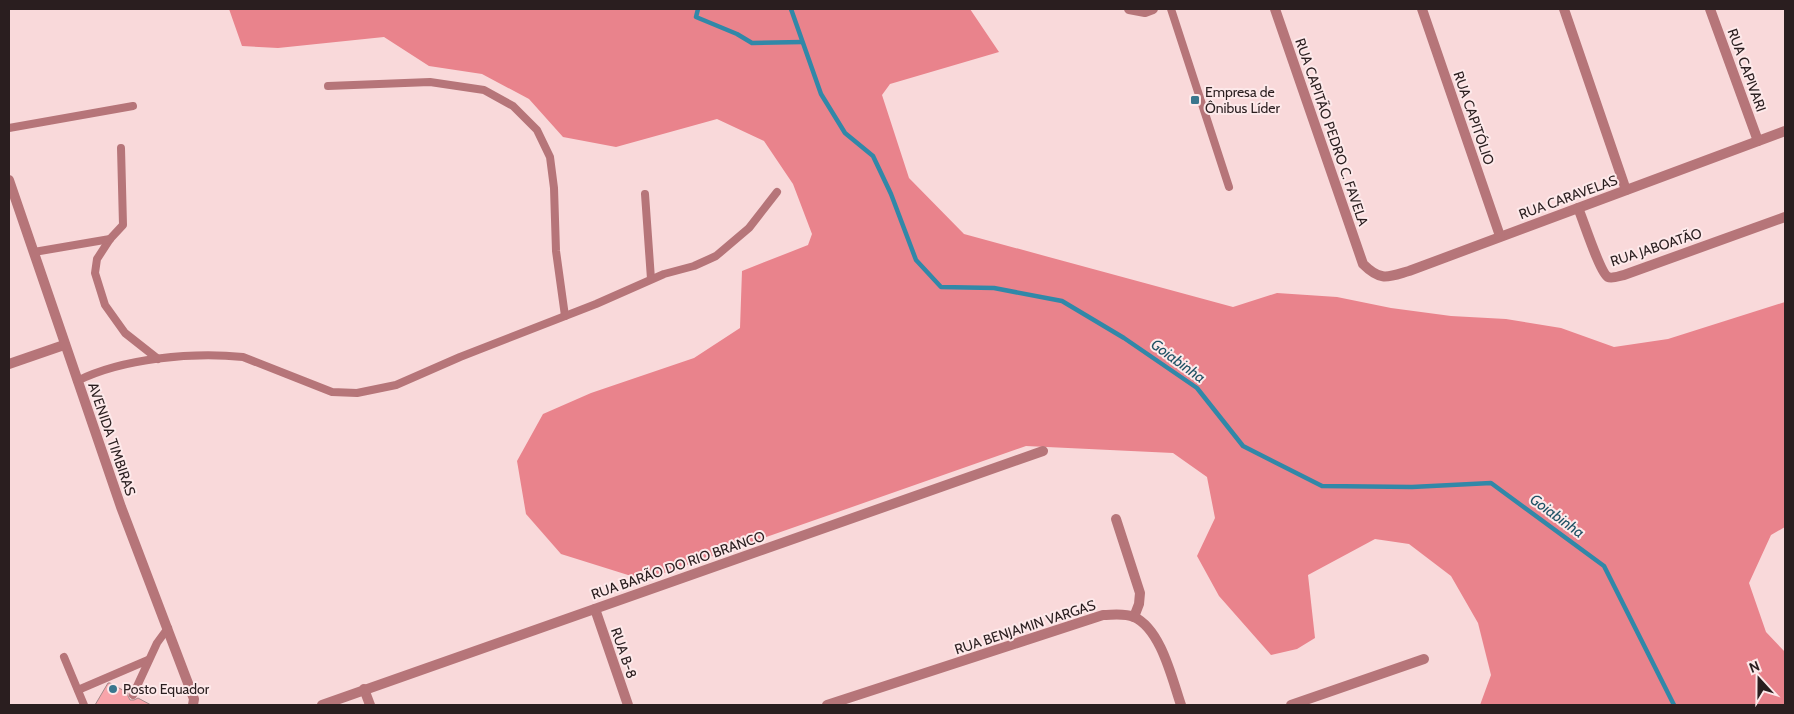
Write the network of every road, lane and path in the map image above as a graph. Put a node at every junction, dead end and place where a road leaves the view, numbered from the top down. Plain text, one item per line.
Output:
1 (1130, 9) edge
2 (1154, 9) edge
3 (1171, 9) edge
4 (1275, 9) edge
5 (1422, 9) edge
6 (1564, 9) edge
7 (1710, 9) edge
8 (328, 86) dead end
9 (133, 106) dead end
10 (9, 128) edge
11 (1785, 131) edge
12 (1758, 141) junction
13 (121, 148) dead end
14 (9, 180) edge
15 (1229, 187) dead end
16 (1626, 190) junction
17 (777, 192) dead end
18 (645, 194) dead end
19 (1578, 208) junction
20 (1785, 217) edge
21 (1500, 236) junction
22 (110, 239) junction
23 (34, 252) junction
24 (1363, 264) joint
25 (652, 279) junction
26 (565, 316) junction
27 (64, 345) junction
28 (158, 359) junction
29 (9, 364) edge
30 (77, 381) junction
31 (1044, 451) dead end
32 (1116, 518) dead end
33 (595, 609) junction
34 (1134, 617) junction
35 (168, 628) junction
36 (64, 656) dead end
37 (1424, 659) dead end
38 (148, 660) junction
39 (364, 689) junction
40 (78, 690) junction
41 (133, 695) dead end
42 (196, 703) edge
43 (84, 705) edge
44 (322, 705) edge
45 (370, 705) edge
46 (628, 705) edge
47 (827, 705) edge
48 (1181, 705) edge
49 (1291, 705) edge

1 - 2 street
3 - 15 lane
4 - 24 street, RUA CAPITÃO PEDRO C. FAVELA
5 - 21 street, RUA CAPITÓLIO
6 - 16 street
7 - 12 street, RUA CAPIVARI
8 - 26 lane
9 - 10 lane
11 - 12 street, RUA CARAVELAS
12 - 16 street, RUA CARAVELAS
13 - 22 lane
14 - 23 street, AVENIDA TIMBIRAS
16 - 19 street, RUA CARAVELAS
17 - 25 lane
18 - 25 lane
19 - 20 street, RUA JABOATÃO
19 - 21 street, RUA CARAVELAS
21 - 24 street, RUA CARAVELAS
22 - 23 lane
22 - 28 lane
23 - 27 street, AVENIDA TIMBIRAS
25 - 26 lane
26 - 28 lane
27 - 29 street
27 - 30 street, AVENIDA TIMBIRAS
28 - 30 lane
30 - 35 street, AVENIDA TIMBIRAS
31 - 33 street, RUA BARÃO DO RIO BRANCO
32 - 34 street
33 - 39 street, RUA BARÃO DO RIO BRANCO
33 - 46 street, RUA B-8
34 - 47 street, RUA BENJAMIN VARGAS
34 - 48 street
35 - 38 lane
35 - 42 street, AVENIDA TIMBIRAS
36 - 40 lane
37 - 49 street
38 - 40 lane
38 - 41 lane
39 - 44 street, RUA BARÃO DO RIO BRANCO
39 - 45 street
40 - 43 lane

